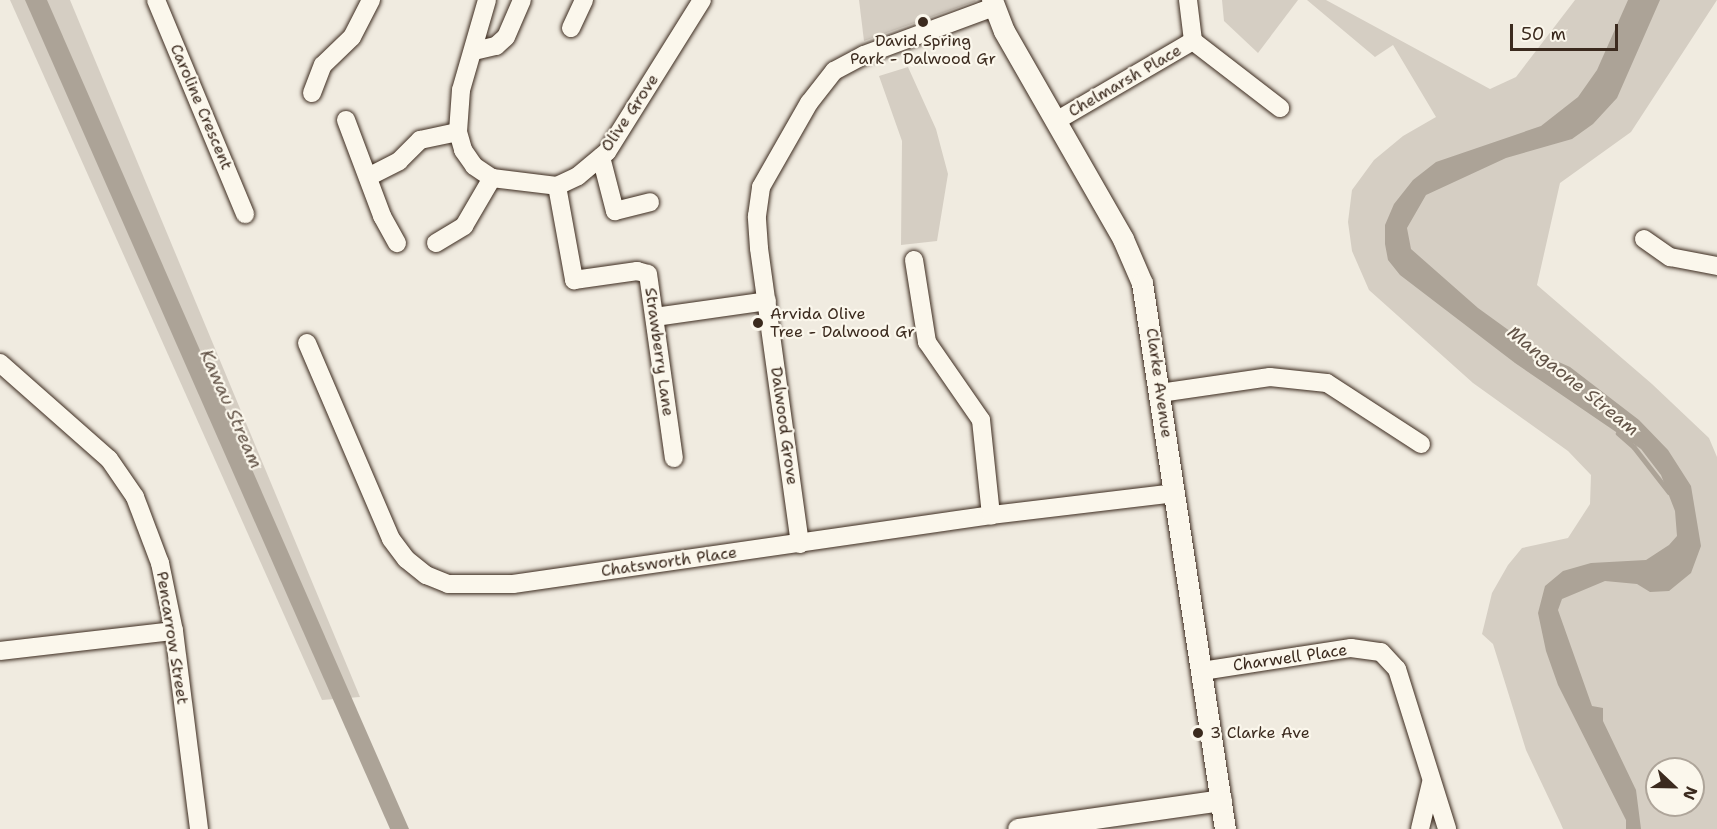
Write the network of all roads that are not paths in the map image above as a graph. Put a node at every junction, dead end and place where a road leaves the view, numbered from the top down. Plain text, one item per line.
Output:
1 (156, 0) edge
2 (370, 0) edge
3 (487, 0) edge
4 (522, 0) edge
5 (584, 0) edge
6 (702, 0) edge
7 (1188, 0) edge
8 (993, 4) edge
9 (571, 28) dead end
10 (1193, 41) junction
11 (474, 51) junction
12 (312, 93) dead end
13 (1280, 108) dead end
14 (346, 120) dead end
15 (1056, 121) junction
16 (458, 132) junction
17 (601, 157) junction
18 (368, 177) junction
19 (492, 178) junction
20 (557, 186) junction
21 (650, 202) dead end
22 (245, 213) dead end
23 (1644, 239) dead end
24 (397, 243) dead end
25 (436, 243) dead end
26 (914, 260) dead end
27 (1717, 266) edge
28 (767, 301) junction
29 (655, 317) junction
30 (308, 343) dead end
31 (0, 363) edge
32 (1161, 393) junction
33 (1421, 444) dead end
34 (674, 458) dead end
35 (1175, 493) junction
36 (991, 514) junction
37 (800, 544) junction
38 (174, 631) junction
39 (0, 651) edge
40 (1202, 671) junction
41 (1431, 781) junction
42 (1221, 800) junction
43 (199, 829) edge
44 (1018, 829) edge
45 (1225, 829) edge
46 (1420, 829) edge
47 (1447, 829) edge

1 - 22 street, Caroline Crescent
2 - 12 street
3 - 11 street
4 - 11 street
5 - 9 street
6 - 17 street, Olive Grove
7 - 10 street, Chelmarsh Place
8 - 15 street, Clarke Avenue
8 - 28 street, Dalwood Grove
10 - 13 street, Chelmarsh Place
10 - 15 street, Chelmarsh Place
11 - 16 street
14 - 18 street
15 - 32 street, Clarke Avenue
16 - 18 street
16 - 19 street
17 - 20 street, Olive Grove
17 - 21 street
18 - 24 street
19 - 20 street
19 - 25 street
20 - 29 street, Strawberry Lane
23 - 27 street
26 - 36 street
28 - 29 street
28 - 37 street, Dalwood Grove
29 - 34 street, Strawberry Lane
30 - 37 street, Chatsworth Place
31 - 38 street, Pencarrow Street
32 - 33 street
32 - 35 street, Clarke Avenue
35 - 36 street, Chatsworth Place
35 - 40 street, Clarke Avenue
36 - 37 street, Chatsworth Place
38 - 39 street
38 - 43 street, Pencarrow Street
40 - 41 street, Charwell Place
40 - 42 street, Clarke Avenue
41 - 46 street, Charwell Place
41 - 47 street, Charwell Place
42 - 44 street
42 - 45 street, Clarke Avenue

